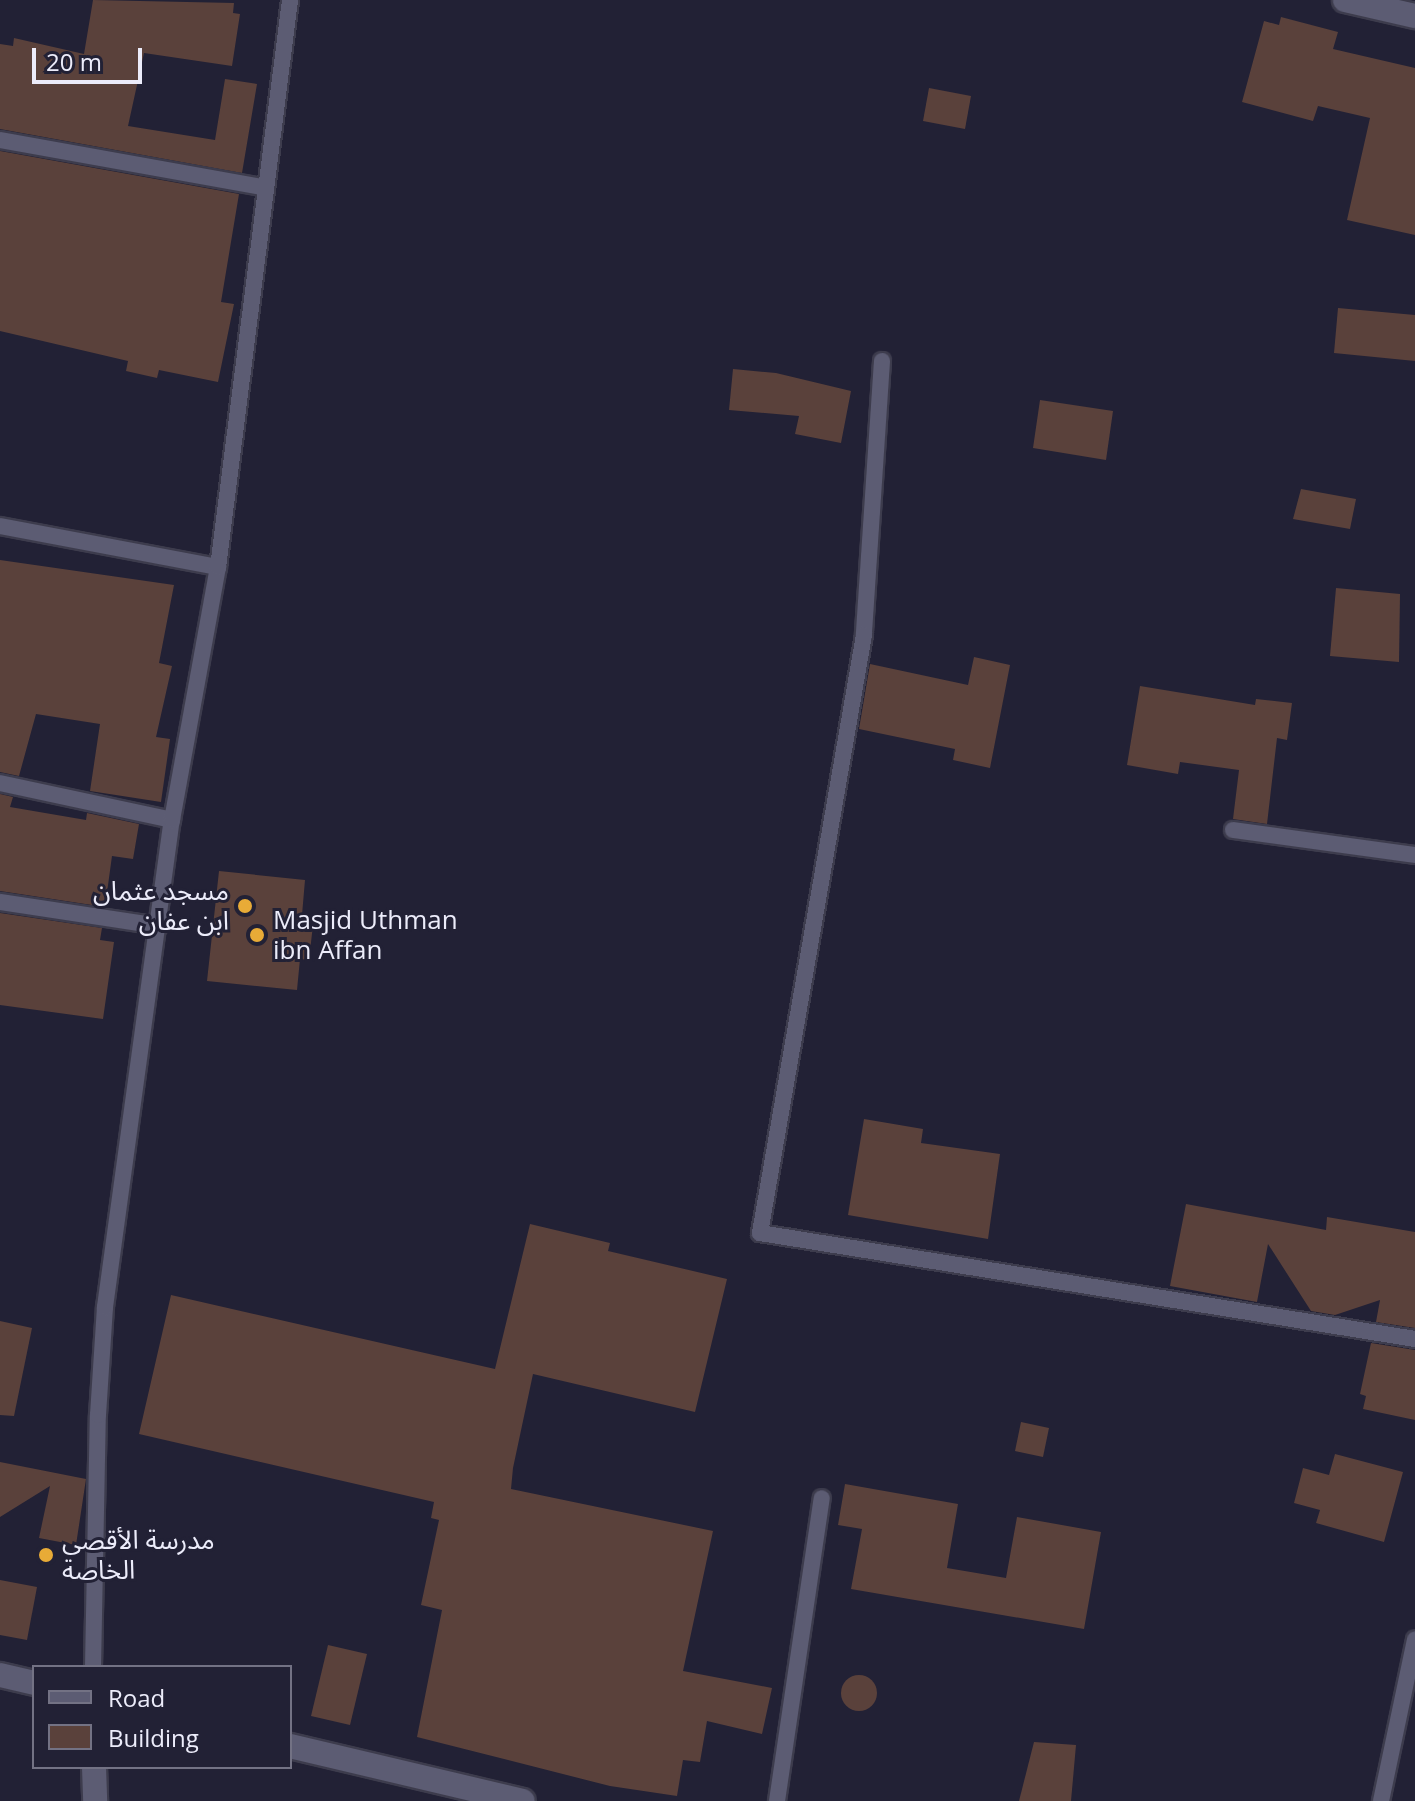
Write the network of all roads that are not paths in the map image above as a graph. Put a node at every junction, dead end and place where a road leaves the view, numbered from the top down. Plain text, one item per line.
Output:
1 (290, 0) edge
2 (1345, 0) edge
3 (1415, 16) edge
4 (0, 140) edge
5 (266, 188) junction
6 (882, 361) dead end
7 (0, 526) edge
8 (218, 567) junction
9 (0, 783) edge
10 (172, 820) junction
11 (1233, 830) dead end
12 (1415, 855) edge
13 (0, 902) edge
14 (159, 926) junction
15 (1415, 1339) edge
16 (822, 1498) dead end
17 (1415, 1640) edge
18 (93, 1665) edge
19 (0, 1675) edge
20 (32, 1683) edge
21 (292, 1746) edge
22 (94, 1769) edge
23 (95, 1801) edge
24 (523, 1801) edge
25 (777, 1801) edge
26 (1381, 1801) edge

1 - 5 lane
2 - 3 main road
4 - 5 lane
5 - 8 lane
6 - 15 lane
7 - 8 lane
8 - 10 lane
9 - 10 lane
10 - 14 lane
11 - 12 lane
13 - 14 lane
14 - 18 lane
16 - 25 lane
17 - 26 lane
19 - 20 main road
21 - 24 main road
22 - 23 main road

